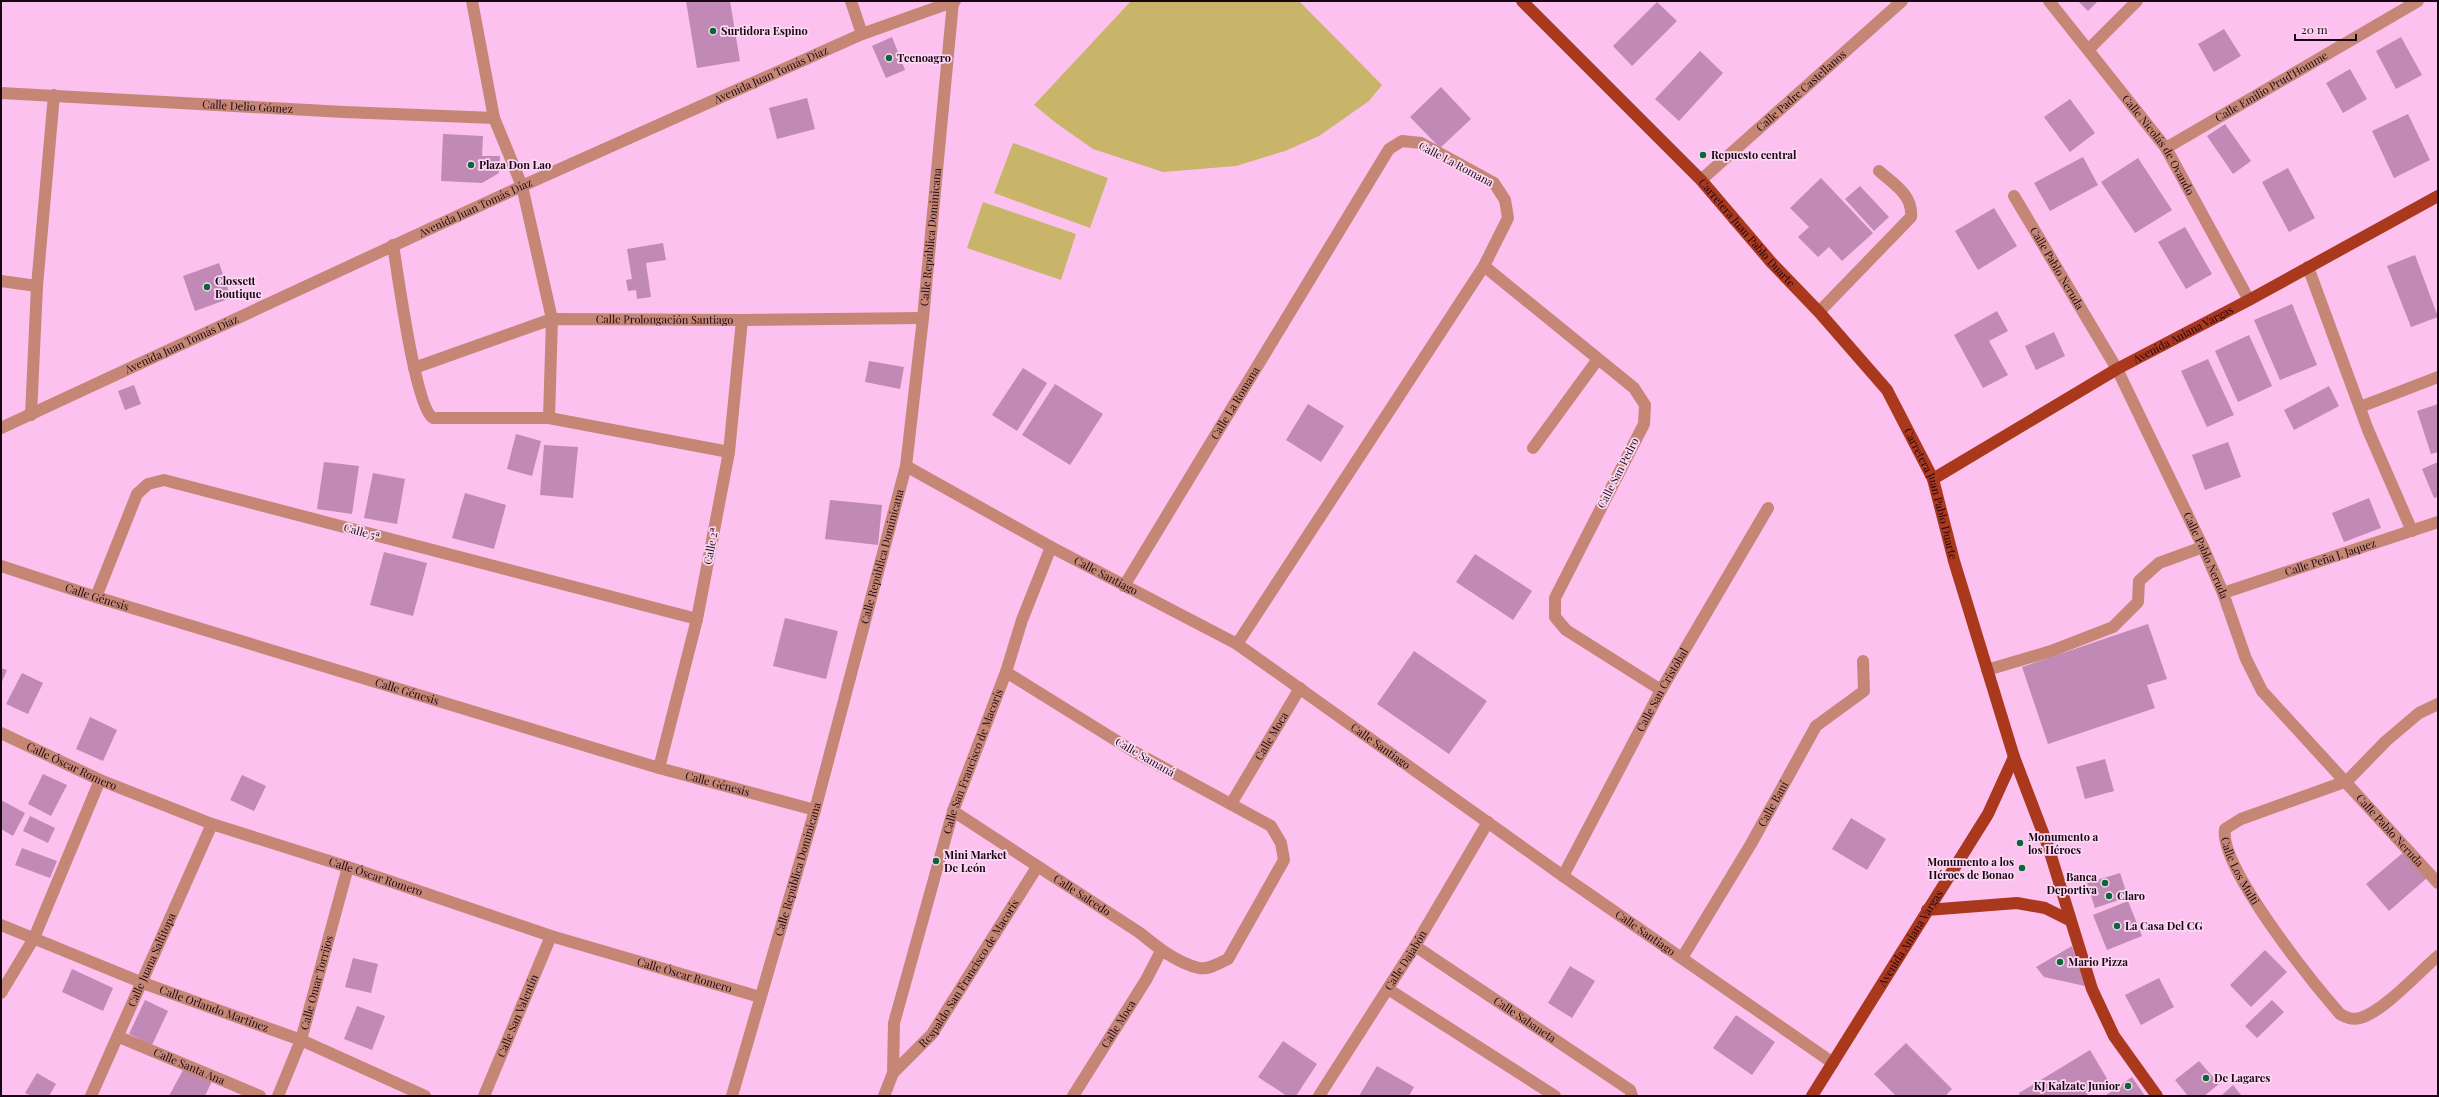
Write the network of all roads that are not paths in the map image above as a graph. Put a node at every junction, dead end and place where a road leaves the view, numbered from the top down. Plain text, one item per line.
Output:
1 (472, 1) edge
2 (851, 1) edge
3 (1522, 1) edge
4 (1902, 1) edge
5 (2049, 1) edge
6 (2137, 1) edge
7 (2418, 1) edge
8 (954, 2) edge
9 (2405, 4) edge
10 (862, 34) junction
11 (2089, 49) junction
12 (1, 93) edge
13 (54, 95) junction
14 (494, 118) junction
15 (2166, 148) junction
16 (1879, 171) dead end
17 (1701, 180) junction
18 (522, 186) junction
19 (2014, 196) dead end
20 (2438, 196) edge
21 (393, 245) junction
22 (1484, 266) junction
23 (2308, 267) junction
24 (1, 281) edge
25 (37, 286) junction
26 (2249, 300) junction
27 (1819, 312) junction
28 (923, 318) junction
29 (552, 319) junction
30 (742, 320) junction
31 (1598, 359) junction
32 (414, 368) junction
33 (2117, 369) junction
34 (2438, 377) edge
35 (2360, 408) junction
36 (31, 415) junction
37 (549, 418) junction
38 (1, 428) edge
39 (1533, 448) dead end
40 (729, 452) junction
41 (906, 466) junction
42 (1933, 479) junction
43 (1768, 508) dead end
44 (2438, 522) edge
45 (2412, 531) junction
46 (2203, 547) junction
47 (1051, 548) junction
48 (1, 566) edge
49 (1124, 586) junction
50 (2223, 594) junction
51 (96, 597) junction
52 (697, 619) junction
53 (1237, 644) junction
54 (1863, 661) dead end
55 (1987, 670) junction
56 (1006, 672) junction
57 (1300, 688) junction
58 (1661, 690) junction
59 (2438, 704) edge
60 (1, 733) edge
61 (2014, 757) junction
62 (659, 768) junction
63 (100, 780) junction
64 (2347, 781) junction
65 (1231, 804) junction
66 (815, 810) junction
67 (953, 811) junction
68 (1488, 822) junction
69 (212, 824) junction
70 (348, 867) junction
71 (1037, 867) junction
72 (1563, 876) junction
73 (2438, 883) edge
74 (1927, 910) junction
75 (2070, 920) junction
76 (1, 925) edge
77 (551, 936) junction
78 (34, 938) junction
79 (1415, 946) junction
80 (1161, 951) junction
81 (2438, 956) edge
82 (1682, 958) junction
83 (1214, 967) joint
84 (143, 983) junction
85 (1388, 989) junction
86 (1, 993) edge
87 (760, 997) junction
88 (119, 1037) junction
89 (301, 1040) junction
90 (1832, 1063) junction
91 (893, 1073) junction
92 (91, 1096) edge
93 (260, 1096) edge
94 (278, 1096) edge
95 (425, 1096) edge
96 (484, 1096) edge
97 (732, 1096) edge
98 (884, 1096) edge
99 (1073, 1096) edge
100 (1319, 1096) edge
101 (1554, 1096) edge
102 (1632, 1096) edge
103 (1812, 1096) edge
104 (2157, 1096) edge

1 - 14 street
2 - 10 street
3 - 17 main road, Carretera Juan Pablo Duarte
4 - 17 street, Calle Padre Castellanos
5 - 11 street, Calle Nicolás de Ovando
6 - 11 street
7 - 9 street, Calle Emilio Prud'Homme
8 - 10 street, Avenida Juan Tomás Díaz
8 - 28 street, Calle República Dominicana
9 - 15 street, Calle Emilio Prud'Homme
10 - 18 street, Avenida Juan Tomás Díaz
11 - 15 street, Calle Nicolás de Ovando
12 - 13 street, Calle Delio Gómez
13 - 14 street, Calle Delio Gómez
13 - 25 street
14 - 18 street
15 - 26 street, Calle Nicolás de Ovando
16 - 27 street
17 - 27 main road, Carretera Juan Pablo Duarte
18 - 21 street, Avenida Juan Tomás Díaz
18 - 29 street
19 - 33 street, Calle Pablo Neruda
20 - 23 main road, Avenida Aniana Vargas
21 - 32 street
21 - 36 street, Avenida Juan Tomás Díaz
22 - 31 street, Calle San Pedro
22 - 49 street, Calle La Romana
22 - 53 street, Calle La Romana
23 - 26 main road, Avenida Aniana Vargas
23 - 35 street
24 - 25 street
25 - 36 street
26 - 33 main road, Avenida Aniana Vargas
27 - 42 main road, Carretera Juan Pablo Duarte
28 - 30 street, Calle Prolongación Santiago
28 - 41 street, Calle República Dominicana
29 - 30 street, Calle Prolongación Santiago
29 - 32 street, Calle Prolongación Santiago
29 - 37 street
30 - 40 street, Calle 2ª
31 - 39 street
31 - 58 street, Calle San Pedro
32 - 37 street
33 - 42 main road, Avenida Aniana Vargas
33 - 46 street, Calle Pablo Neruda
34 - 35 street
35 - 45 street
36 - 38 street, Avenida Juan Tomás Díaz
37 - 40 street
40 - 52 street, Calle 2ª
41 - 47 street, Calle Santiago
41 - 66 street, Calle República Dominicana
42 - 55 main road, Carretera Juan Pablo Duarte
43 - 58 street, Calle San Cristóbal
44 - 45 street, Calle Peña J. Jaquez
45 - 50 street, Calle Peña J. Jaquez
46 - 50 street, Calle Pablo Neruda
46 - 55 street
47 - 49 street, Calle Santiago
47 - 56 street, Calle San Francisco de Macorís
48 - 51 street, Calle Génesis
49 - 53 street, Calle Santiago
50 - 64 street, Calle Pablo Neruda
51 - 52 street, Calle 5ª
51 - 62 street, Calle Génesis
52 - 62 street, Calle 2ª
53 - 57 street, Calle Santiago
54 - 82 street, Calle Baní
55 - 61 main road, Carretera Juan Pablo Duarte
56 - 65 street, Calle Samaná
56 - 67 street, Calle San Francisco de Macorís
57 - 65 street, Calle Moca
57 - 68 street, Calle Santiago
58 - 72 street, Calle San Cristóbal
59 - 64 street, Calle Los Multi
60 - 63 street, Calle Óscar Romero
61 - 74 main road, Avenida Aniana Vargas
61 - 75 main road, Carretera Juan Pablo Duarte
62 - 66 street, Calle Génesis
63 - 69 street, Calle Óscar Romero
63 - 78 street
64 - 73 street, Calle Pablo Neruda
64 - 81 street, Calle Los Multi
65 - 83 street, Calle Samaná
66 - 87 street, Calle República Dominicana
67 - 71 street, Calle Salcedo
67 - 91 street, Calle San Francisco de Macorís
68 - 72 street, Calle Santiago
68 - 79 street, Calle Dajabón
69 - 70 street, Calle Óscar Romero
69 - 84 street, Calle Juana Saltitopa
70 - 77 street, Calle Óscar Romero
70 - 89 street, Calle Omar Torrijos
71 - 80 street, Calle Salcedo
71 - 91 street, Respaldo San Francisco de Macorís
72 - 82 street, Calle Santiago
74 - 75 main road
74 - 90 main road, Avenida Aniana Vargas
75 - 104 main road, Carretera Juan Pablo Duarte
76 - 78 street, Calle Orlando Martínez
77 - 87 street, Calle Óscar Romero
77 - 96 street, Calle San Valentín
78 - 84 street, Calle Orlando Martínez
78 - 86 street
79 - 85 street, Calle Dajabón
79 - 102 street, Calle Sabaneta
80 - 83 street, Calle Salcedo
80 - 99 street, Calle Moca
82 - 90 street, Calle Santiago
84 - 88 street, Calle Juana Saltitopa
84 - 89 street, Calle Orlando Martínez
85 - 100 street, Calle Dajabón
85 - 101 street
87 - 97 street, Calle República Dominicana
88 - 92 street, Calle Juana Saltitopa
88 - 93 street, Calle Santa Ana
89 - 94 street, Calle Omar Torrijos
89 - 95 street, Calle Orlando Martínez
90 - 103 main road, Avenida Aniana Vargas
91 - 98 street, Calle San Francisco de Macorís

